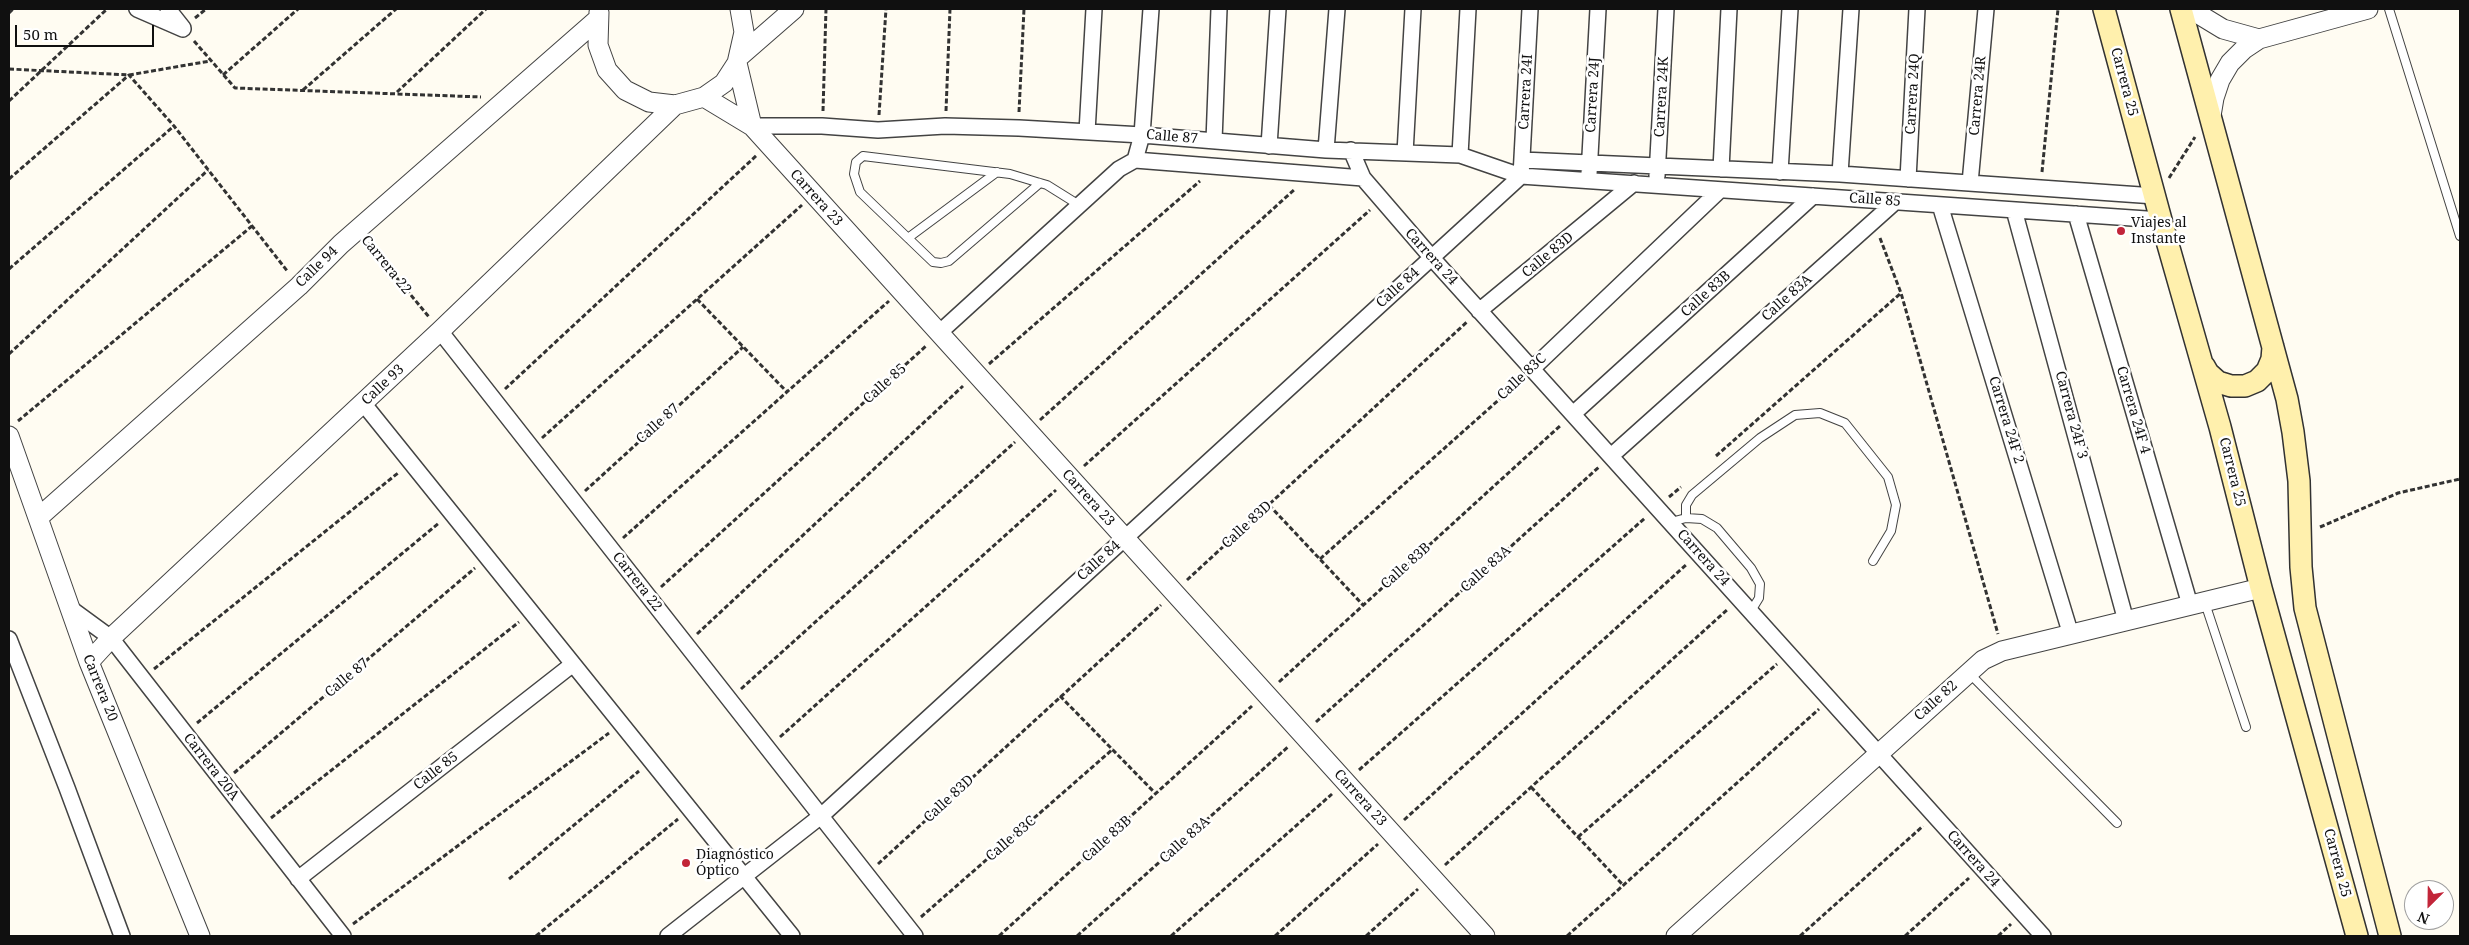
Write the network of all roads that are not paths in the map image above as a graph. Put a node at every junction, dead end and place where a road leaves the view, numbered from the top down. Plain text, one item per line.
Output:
1 (137, 9) edge
2 (168, 9) edge
3 (740, 9) edge
4 (794, 9) edge
5 (1094, 9) edge
6 (1151, 9) edge
7 (1219, 9) edge
8 (1278, 9) edge
9 (1336, 9) edge
10 (1413, 9) edge
11 (1468, 9) edge
12 (1530, 9) edge
13 (1598, 9) edge
14 (1666, 9) edge
15 (1729, 9) edge
16 (1790, 9) edge
17 (1851, 9) edge
18 (1917, 9) edge
19 (1986, 9) edge
20 (2104, 9) edge
21 (2181, 9) edge
22 (2190, 9) edge
23 (2368, 9) edge
24 (2389, 9) edge
25 (599, 14) edge
26 (2259, 39) junction
27 (739, 59) junction
28 (704, 97) junction
29 (675, 106) junction
30 (2206, 123) junction
31 (752, 126) junction
32 (1087, 132) junction
33 (1142, 134) junction
34 (1214, 141) junction
35 (1269, 146) junction
36 (1326, 150) junction
37 (1352, 150) junction
38 (1405, 153) junction
39 (1460, 155) junction
40 (1135, 160) junction
41 (1522, 160) junction
42 (1589, 164) junction
43 (1658, 167) junction
44 (1721, 169) junction
45 (998, 172) junction
46 (1780, 172) junction
47 (1840, 174) junction
48 (1521, 176) junction
49 (1363, 178) junction
50 (1908, 179) junction
51 (1588, 181) junction
52 (1040, 183) junction
53 (1634, 184) junction
54 (1970, 184) junction
55 (1657, 185) junction
56 (1720, 190) junction
57 (2160, 191) junction
58 (1813, 196) junction
59 (1895, 202) junction
60 (1079, 205) junction
61 (1940, 205) junction
62 (2014, 210) junction
63 (2076, 214) junction
64 (2161, 220) junction
65 (2460, 236) edge
66 (908, 238) junction
67 (1432, 258) junction
68 (1480, 311) junction
69 (440, 331) junction
70 (939, 333) junction
71 (2273, 346) junction
72 (2202, 361) junction
73 (1532, 369) junction
74 (363, 403) junction
75 (1573, 414) junction
76 (13, 429) edge
77 (1611, 456) junction
78 (38, 518) junction
79 (1678, 520) junction
80 (1125, 538) junction
81 (1873, 561) dead end
82 (2261, 588) junction
83 (2197, 604) junction
84 (70, 608) junction
85 (1751, 611) junction
86 (2126, 621) junction
87 (2071, 634) junction
88 (111, 638) junction
89 (9, 639) edge
90 (89, 662) junction
91 (573, 664) junction
92 (1968, 672) junction
93 (2246, 727) dead end
94 (1879, 753) junction
95 (821, 816) junction
96 (2117, 823) dead end
97 (744, 876) junction
98 (298, 879) junction
99 (912, 932) edge
100 (122, 936) edge
101 (200, 936) edge
102 (343, 936) edge
103 (668, 936) edge
104 (792, 936) edge
105 (1486, 936) edge
106 (1676, 936) edge
107 (2043, 936) edge
108 (2357, 936) edge
109 (2390, 936) edge

1 - 2 street
3 - 27 street
4 - 27 street
5 - 32 street
6 - 33 street
7 - 34 street
8 - 35 street
9 - 36 street
10 - 38 street
11 - 39 street
12 - 41 street, Carrera 24I
13 - 42 street, Carrera 24J
14 - 43 street, Carrera 24K
15 - 44 street
16 - 46 street
17 - 47 street
18 - 50 street, Carrera 24Q
19 - 54 street, Carrera 24R
20 - 57 main road, Carrera 25
21 - 30 main road
22 - 26 street
23 - 26 street
24 - 65 lane
25 - 29 street
25 - 78 street, Calle 94
26 - 30 street
27 - 28 street
27 - 31 street, Carrera 23
28 - 29 street
28 - 31 street, Carrera 23
29 - 69 street, Calle 93
30 - 71 main road
31 - 32 street, Calle 87
31 - 70 street, Carrera 23
32 - 33 street, Calle 87
33 - 34 street, Calle 87
33 - 40 street
34 - 35 street, Calle 87
35 - 36 street, Calle 87
36 - 37 street, Calle 87
37 - 38 street, Calle 87
37 - 49 street, Carrera 24
38 - 39 street, Calle 87
39 - 48 street, Calle 87
40 - 49 street
40 - 60 street
41 - 42 street
41 - 48 street, Carrera 24I
42 - 43 street
42 - 51 street, Carrera 24J
43 - 44 street
43 - 55 street, Carrera 24K
44 - 46 street
45 - 52 lane
45 - 66 lane
45 - 66 lane
46 - 47 street
47 - 50 street
48 - 51 street, Calle 87
48 - 67 street, Calle 84
49 - 67 street, Carrera 24
50 - 54 street
51 - 53 street, Calle 85
52 - 60 lane
52 - 66 lane
53 - 55 street, Calle 85
53 - 68 street, Calle 83D
54 - 57 street
55 - 56 street, Calle 85
56 - 58 street, Calle 85
56 - 73 street, Calle 83C
57 - 64 main road, Carrera 25
58 - 59 street, Calle 85
58 - 75 street, Calle 83B
59 - 61 street, Calle 85
59 - 77 street, Calle 83A
60 - 70 street
61 - 62 street, Calle 85
61 - 87 street, Carrera 24F 2
62 - 63 street, Calle 85
62 - 86 street, Carrera 24F 3
63 - 64 street, Calle 85
63 - 83 street, Carrera 24F 4
64 - 72 main road, Carrera 25
67 - 68 street, Carrera 24
67 - 80 street, Calle 84
68 - 73 street, Carrera 24
69 - 74 street, Calle 93
69 - 95 street, Carrera 22
70 - 80 street, Carrera 23
71 - 72 main road
71 - 109 main road
72 - 82 main road, Carrera 25
73 - 75 street, Carrera 24
74 - 88 street, Calle 93
74 - 91 street
75 - 77 street, Carrera 24
76 - 78 street, Carrera 20
77 - 79 street, Carrera 24
78 - 84 street, Carrera 20
79 - 81 lane
79 - 85 street, Carrera 24
79 - 85 lane
80 - 95 street, Calle 84
80 - 105 street, Carrera 23
82 - 83 street, Calle 82
82 - 108 main road, Carrera 25
83 - 86 street, Calle 82
83 - 93 lane
84 - 88 street, Carrera 20A
84 - 90 street, Carrera 20
85 - 94 street, Carrera 24
86 - 87 street, Calle 82
87 - 92 street, Calle 82
88 - 90 street, Calle 93
88 - 98 street, Carrera 20A
89 - 100 street
90 - 101 street, Carrera 20
91 - 97 street
91 - 98 street, Calle 85
92 - 94 street, Calle 82
92 - 96 lane
94 - 106 street, Calle 82
94 - 107 street, Carrera 24
95 - 97 street, Calle 84
95 - 99 street, Carrera 22
97 - 103 street, Calle 84
97 - 104 street
98 - 102 street, Carrera 20A

